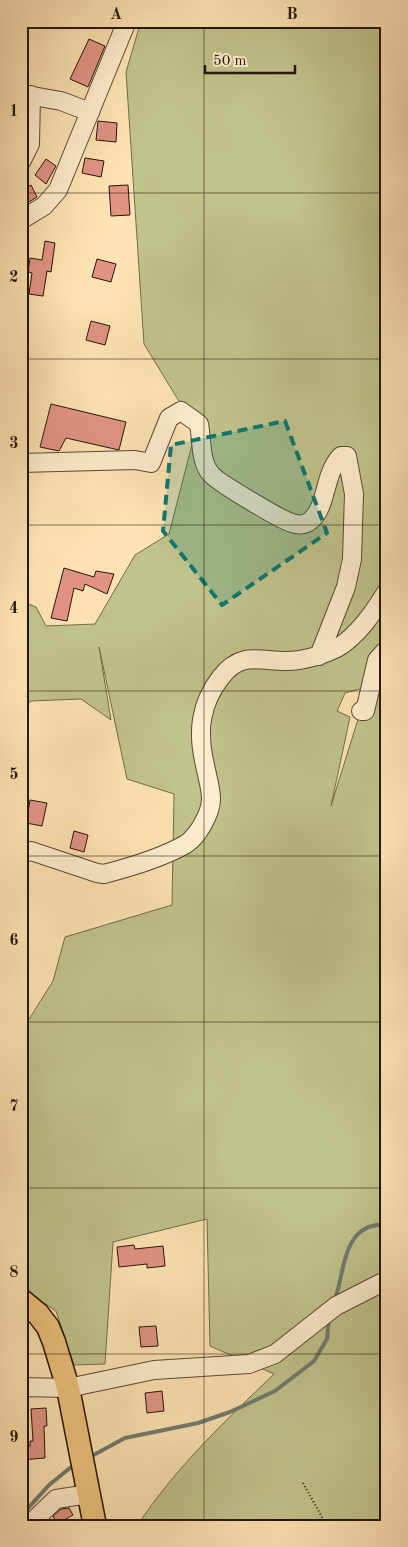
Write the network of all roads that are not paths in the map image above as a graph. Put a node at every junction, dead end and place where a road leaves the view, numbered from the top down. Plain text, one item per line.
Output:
1 (127, 21) edge
2 (26, 94) edge
3 (90, 112) junction
4 (21, 162) edge
5 (21, 220) edge
6 (21, 463) edge
7 (387, 591) edge
8 (387, 649) edge
9 (319, 656) junction
10 (361, 711) dead end
11 (21, 854) edge
12 (387, 1280) edge
13 (21, 1300) edge
14 (21, 1387) edge
15 (68, 1388) junction
16 (89, 1494) junction
17 (28, 1526) edge
18 (95, 1526) edge

1 - 3 street
2 - 3 street
2 - 4 street
3 - 5 street
6 - 9 street
7 - 9 street
8 - 10 street
9 - 11 street
12 - 15 street
13 - 15 main road
14 - 15 street
15 - 16 main road
16 - 17 street
16 - 18 main road

